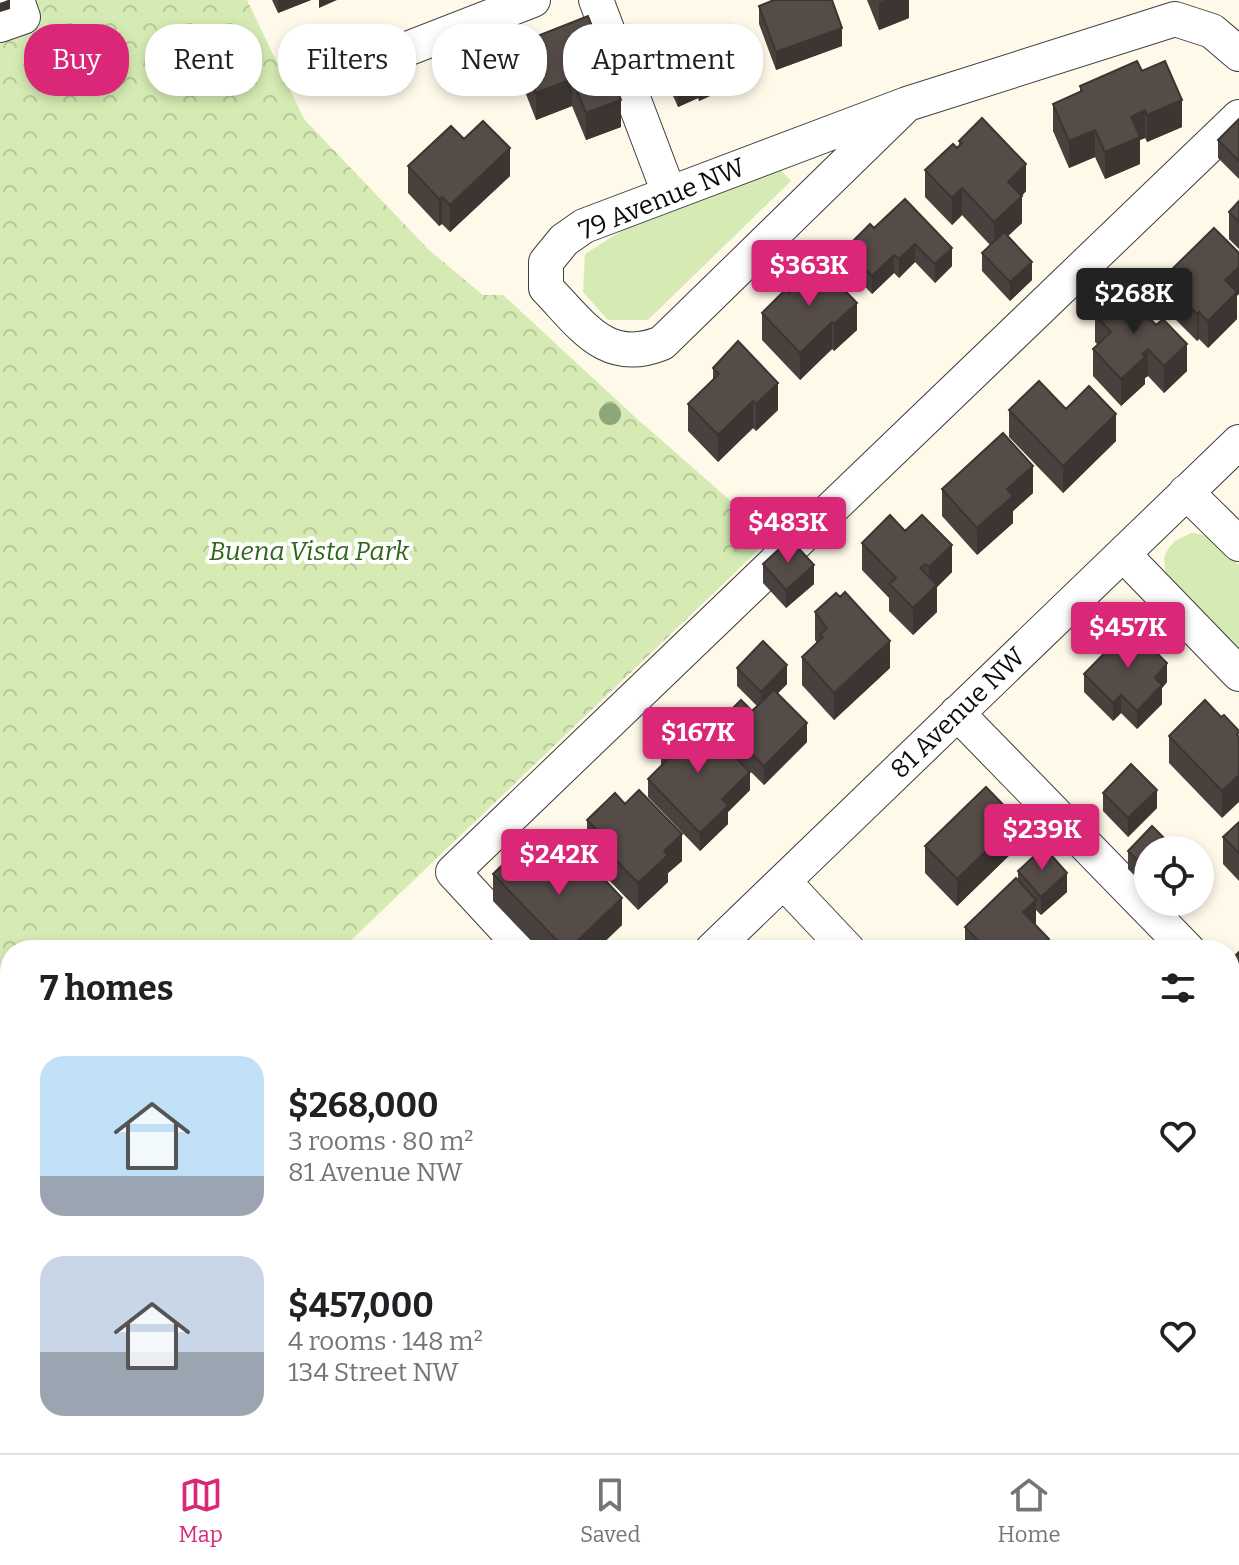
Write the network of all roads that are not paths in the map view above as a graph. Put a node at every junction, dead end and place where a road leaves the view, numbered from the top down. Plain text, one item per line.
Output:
1 (17, 0) edge
2 (533, 0) edge
3 (596, 0) edge
4 (0, 25) edge
5 (416, 45) edge
6 (1239, 54) edge
7 (907, 104) junction
8 (1239, 117) edge
9 (669, 193) junction
10 (1239, 442) edge
11 (1186, 492) junction
12 (1239, 544) edge
13 (1123, 554) junction
14 (1239, 674) edge
15 (957, 713) junction
16 (784, 882) junction
17 (516, 940) edge
18 (723, 940) edge
19 (839, 940) edge
20 (1178, 940) edge

1 - 4 street
2 - 5 street
3 - 9 street
6 - 7 street, 79 Avenue NW
7 - 9 street, 79 Avenue NW
7 - 9 street, 79 Avenue NW
8 - 17 street
10 - 11 street, 81 Avenue NW
11 - 12 street
11 - 13 street, 81 Avenue NW
13 - 14 street
13 - 15 street, 81 Avenue NW
15 - 16 street, 81 Avenue NW
15 - 20 street
16 - 18 street, 81 Avenue NW
16 - 19 street

